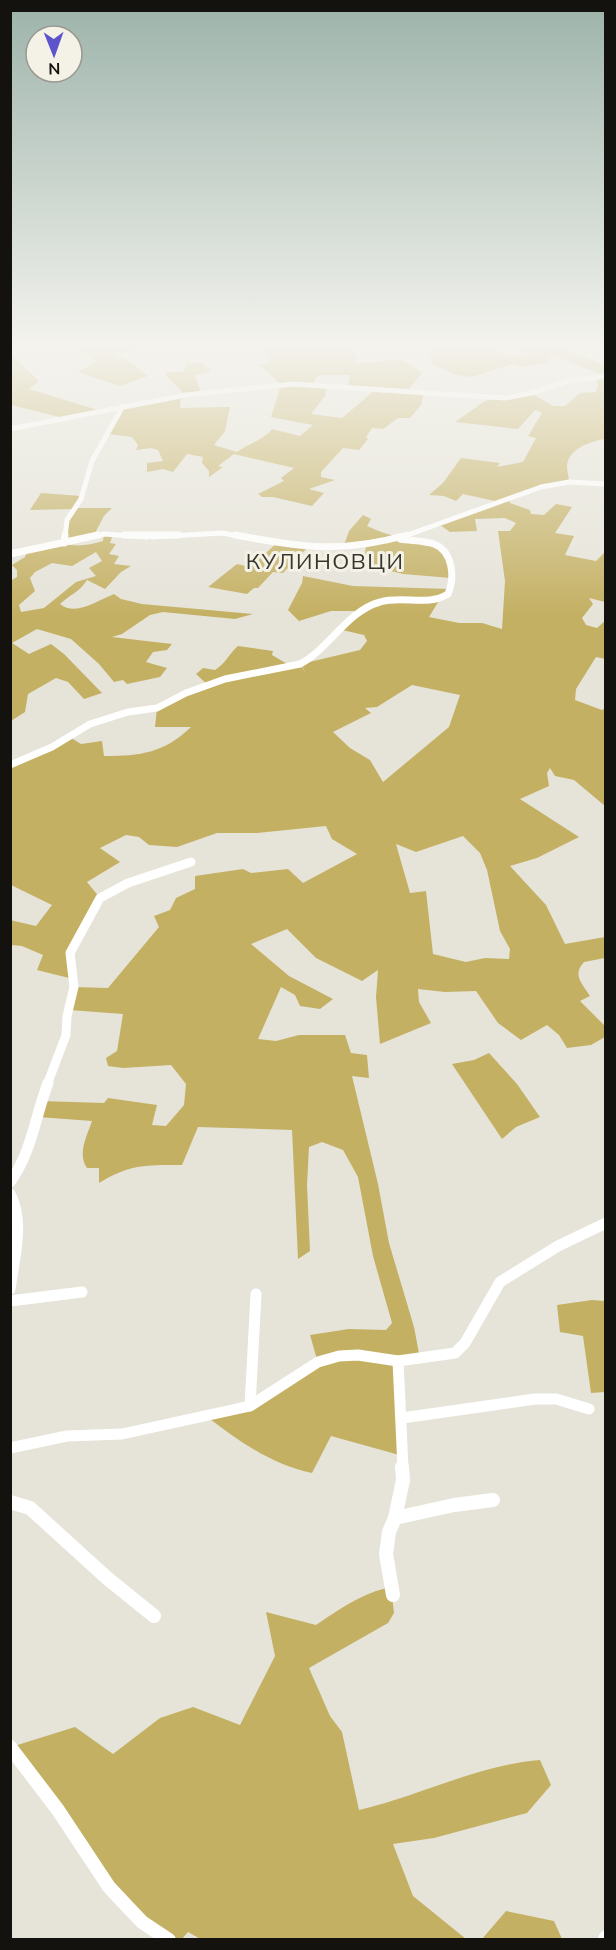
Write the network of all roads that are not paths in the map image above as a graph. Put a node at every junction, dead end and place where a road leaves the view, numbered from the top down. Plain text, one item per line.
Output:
1 (107, 434) edge
2 (606, 484) edge
3 (397, 538) junction
4 (64, 543) junction
5 (10, 554) edge
6 (10, 765) edge
7 (191, 862) dead end
8 (10, 1182) edge
9 (10, 1194) edge
10 (606, 1223) edge
11 (10, 1289) edge
12 (82, 1292) dead end
13 (256, 1294) dead end
14 (10, 1301) edge
15 (398, 1361) junction
16 (250, 1406) junction
17 (589, 1409) dead end
18 (402, 1418) junction
19 (10, 1448) edge
20 (493, 1500) dead end
21 (10, 1502) edge
22 (395, 1518) junction
23 (393, 1595) dead end
24 (154, 1616) dead end
25 (10, 1747) edge
26 (169, 1940) edge

1 - 4 street
2 - 3 street
3 - 4 street
3 - 6 street
4 - 5 street
7 - 8 street
9 - 11 street
10 - 15 street
12 - 14 street
13 - 16 street
15 - 16 street
15 - 18 street
16 - 19 street
17 - 18 street
18 - 22 street
20 - 22 street
21 - 24 street
22 - 23 street
25 - 26 street

